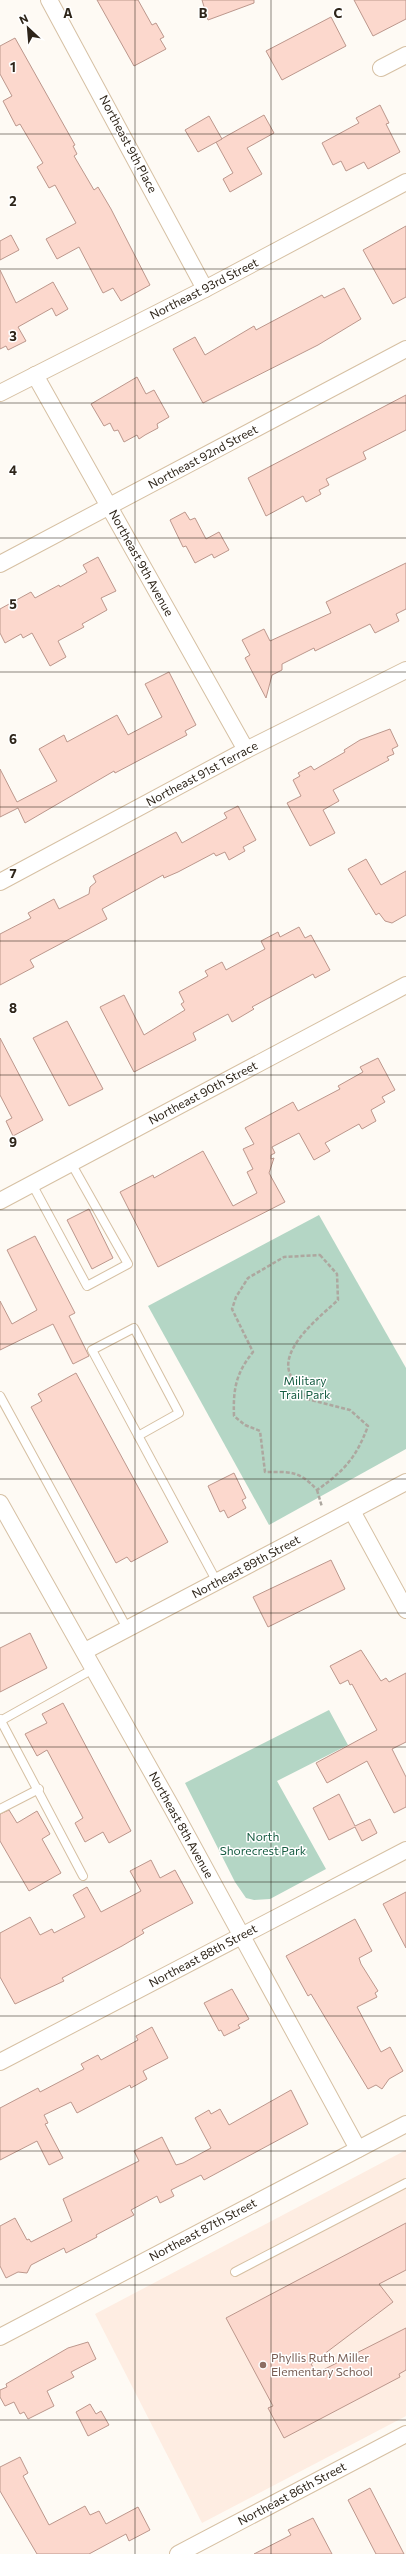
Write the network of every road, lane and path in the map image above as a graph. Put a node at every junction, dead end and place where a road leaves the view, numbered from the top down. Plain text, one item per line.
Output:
1 (49, 0) edge
2 (406, 55) edge
3 (381, 68) dead end
4 (406, 182) edge
5 (205, 289) junction
6 (406, 349) edge
7 (35, 375) junction
8 (0, 393) edge
9 (109, 507) junction
10 (0, 564) edge
11 (406, 670) edge
12 (246, 750) junction
13 (0, 882) edge
14 (406, 985) edge
15 (71, 1163) junction
16 (32, 1184) junction
17 (0, 1201) edge
18 (0, 1396) edge
19 (138, 1436) junction
20 (406, 1482) edge
21 (317, 1490) junction
22 (0, 1504) edge
23 (323, 1510) dead end
24 (352, 1511) junction
25 (217, 1582) junction
26 (406, 1610) edge
27 (128, 1630) junction
28 (85, 1652) junction
29 (95, 1668) junction
30 (1, 1719) edge
31 (39, 1789) junction
32 (0, 1809) edge
33 (406, 1850) edge
34 (83, 1876) dead end
35 (242, 1936) junction
36 (0, 2062) edge
37 (406, 2124) edge
38 (358, 2149) junction
39 (406, 2183) edge
40 (235, 2272) dead end
41 (0, 2336) edge
42 (406, 2434) edge
43 (178, 2554) edge

1 - 5 street, Northeast 9th Place
2 - 3 street
4 - 5 street, Northeast 93rd Street
5 - 7 street, Northeast 93rd Street
6 - 9 street, Northeast 92nd Street
7 - 8 street, Northeast 93rd Street
7 - 9 street, Northeast 9th Avenue
9 - 10 street, Northeast 92nd Street
9 - 12 street, Northeast 9th Avenue
11 - 12 street, Northeast 91st Terrace
12 - 13 street, Northeast 91st Terrace
14 - 15 street, Northeast 90th Street
15 - 16 street, Northeast 90th Street
15 - 16 lane
16 - 17 street, Northeast 90th Street
18 - 27 lane
19 - 19 lane
19 - 25 lane
20 - 24 street, Northeast 89th Street
21 - 21 path
21 - 23 path
22 - 28 street, Northeast 8th Avenue
24 - 25 street, Northeast 89th Street
24 - 26 street
25 - 27 street, Northeast 89th Street
27 - 28 street, Northeast 89th Street
28 - 29 street, Northeast 8th Avenue
29 - 30 lane
29 - 35 street, Northeast 8th Avenue
30 - 31 lane
31 - 32 lane
31 - 34 lane
33 - 35 street, Northeast 88th Street
35 - 36 street, Northeast 88th Street
35 - 38 street, Northeast 8th Avenue
37 - 38 street, Northeast 87th Street
38 - 41 street, Northeast 87th Street
39 - 40 lane
42 - 43 street, Northeast 86th Street

